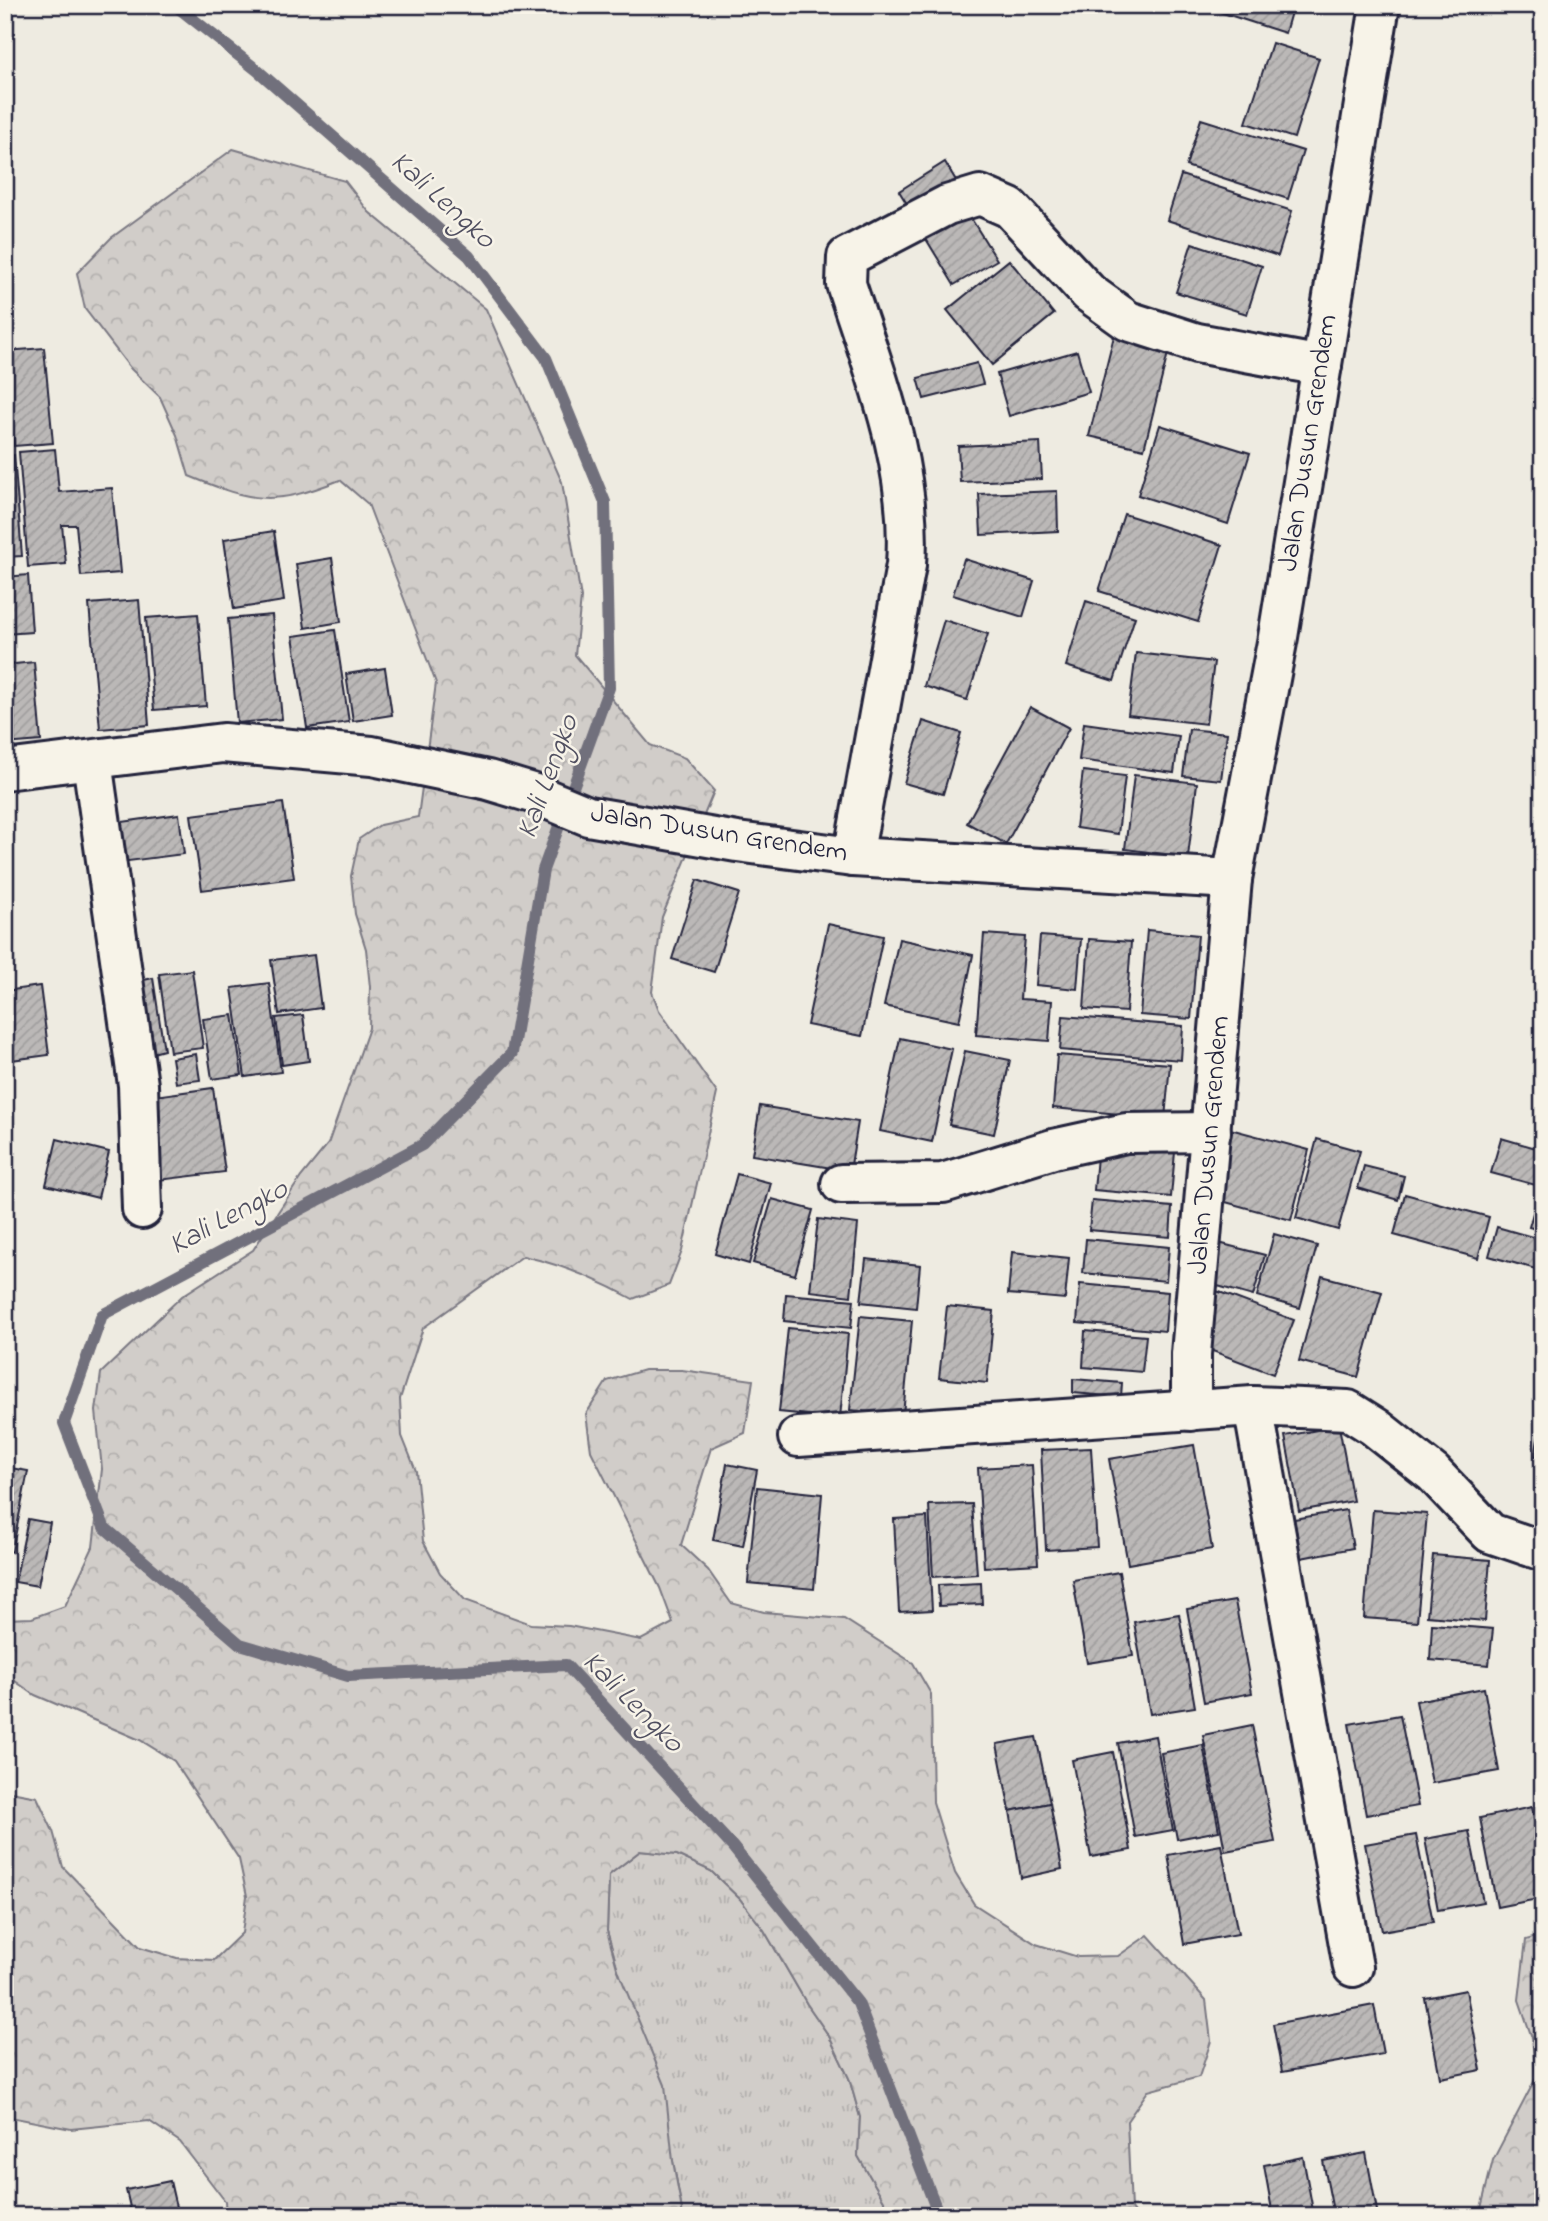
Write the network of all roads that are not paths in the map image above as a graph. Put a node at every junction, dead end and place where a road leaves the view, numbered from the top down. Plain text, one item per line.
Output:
1 (1380, 5) edge
2 (1322, 366) junction
3 (92, 761) junction
4 (5, 770) edge
5 (853, 857) junction
6 (1232, 879) junction
7 (1211, 1132) junction
8 (841, 1184) dead end
9 (142, 1209) dead end
10 (1253, 1406) junction
11 (1191, 1411) junction
12 (798, 1437) dead end
13 (1543, 1551) edge
14 (1353, 1967) dead end

1 - 2 street, Jalan Dusun Grendem
2 - 5 street
2 - 6 street, Jalan Dusun Grendem
3 - 4 street, Jalan Dusun Grendem
3 - 5 street, Jalan Dusun Grendem
3 - 9 street
5 - 6 street, Jalan Dusun Grendem
6 - 7 street, Jalan Dusun Grendem
7 - 8 street
7 - 11 street, Jalan Dusun Grendem
10 - 11 street
10 - 13 street
10 - 14 street
11 - 12 street

